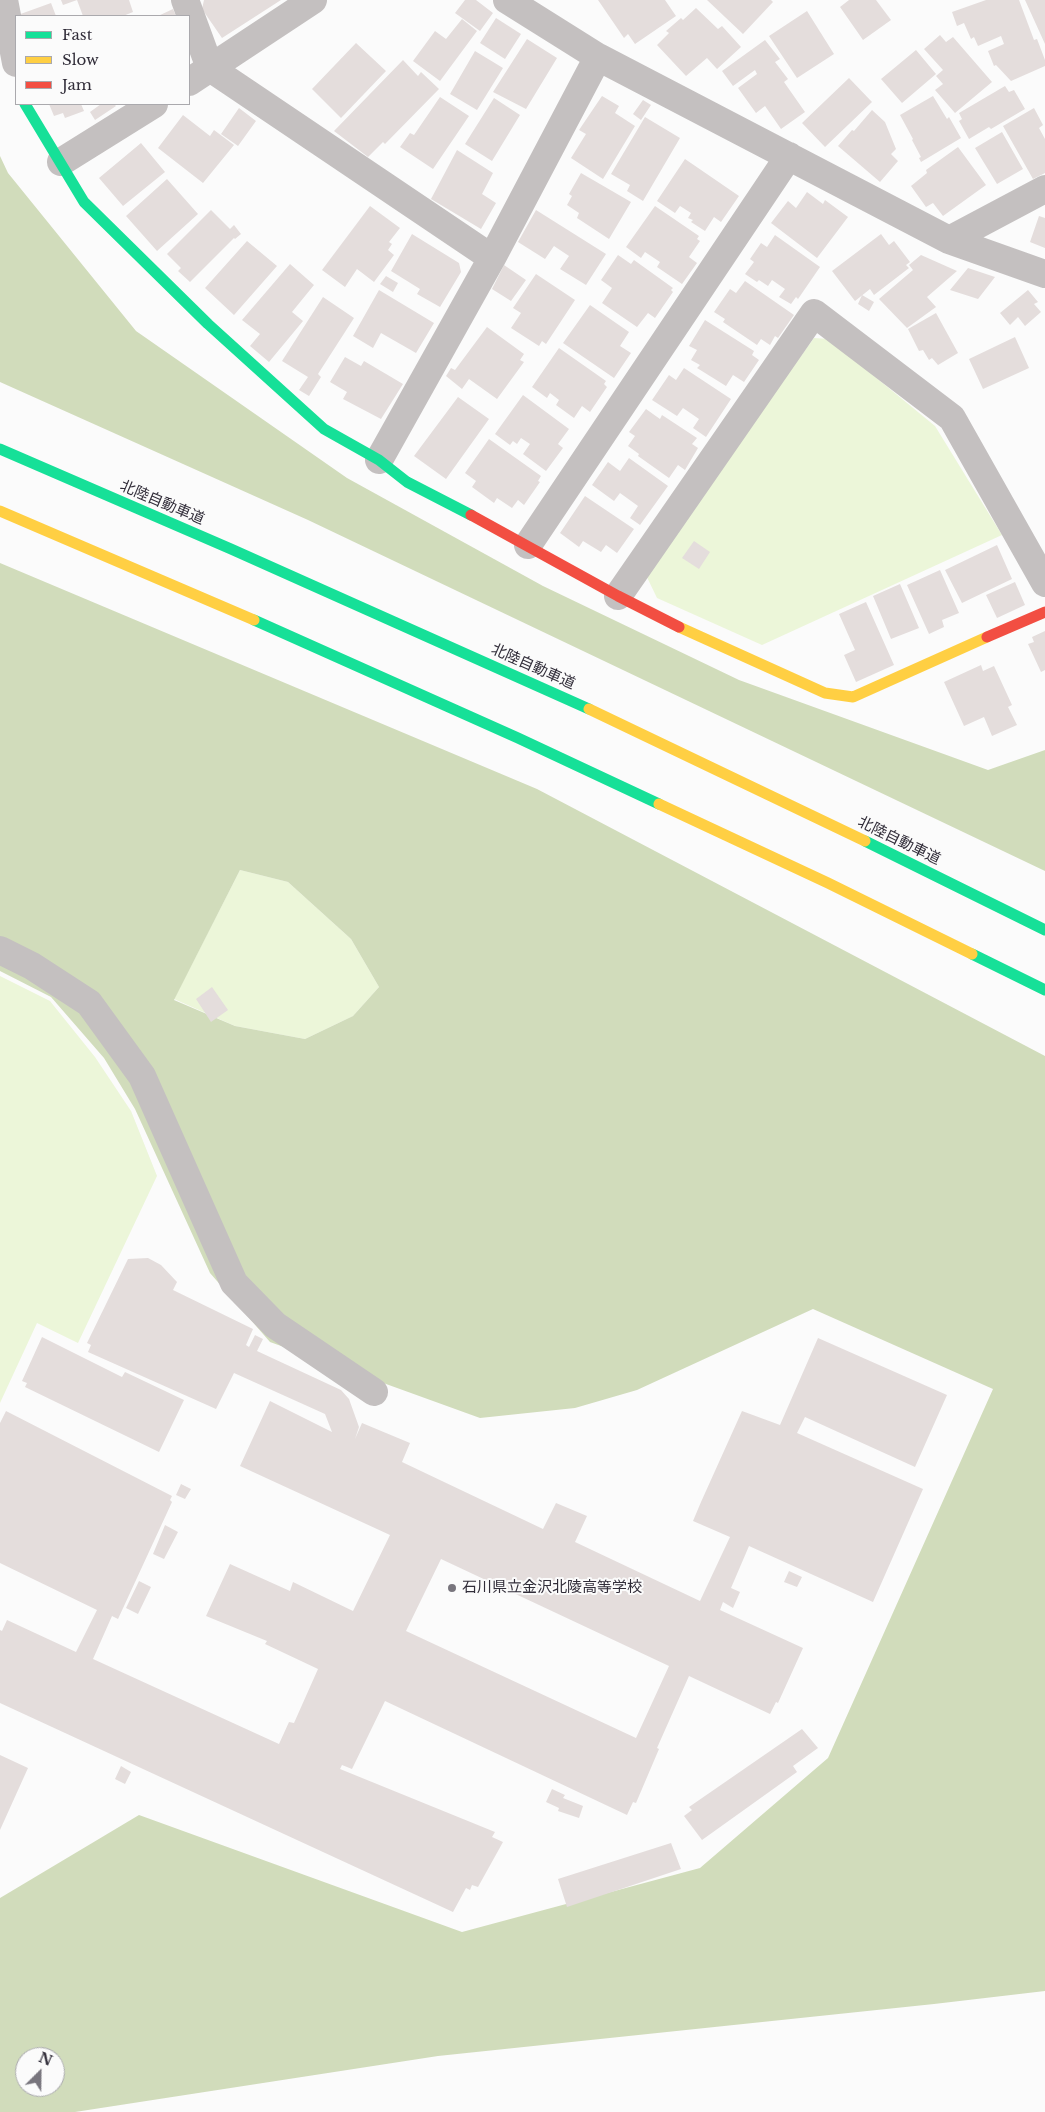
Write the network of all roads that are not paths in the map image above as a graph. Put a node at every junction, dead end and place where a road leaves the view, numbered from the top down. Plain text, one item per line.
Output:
1 (4, 0) edge
2 (185, 0) edge
3 (313, 0) edge
4 (507, 0) edge
5 (188, 15) edge
6 (190, 25) edge
7 (598, 57) junction
8 (15, 58) edge
9 (200, 75) edge
10 (26, 105) edge
11 (152, 105) edge
12 (789, 156) junction
13 (61, 162) junction
14 (1045, 189) edge
15 (950, 240) junction
16 (492, 258) junction
17 (1045, 274) edge
18 (0, 449) edge
19 (379, 460) junction
20 (0, 511) edge
21 (528, 545) junction
22 (1045, 583) edge
23 (618, 596) junction
24 (1045, 612) edge
25 (1045, 930) edge
26 (0, 950) edge
27 (1045, 990) edge
28 (374, 1392) dead end

1 - 8 street
2 - 5 street
3 - 9 street
4 - 7 street
6 - 9 street
7 - 12 street
7 - 16 street
9 - 16 street
10 - 13 main road
11 - 13 street
12 - 15 street
12 - 21 street
13 - 19 main road
14 - 15 street
15 - 17 street
16 - 19 street
18 - 25 main road, 北陸自動車道
19 - 21 main road
20 - 27 main road
21 - 23 main road
22 - 23 street
23 - 24 main road
26 - 28 street

